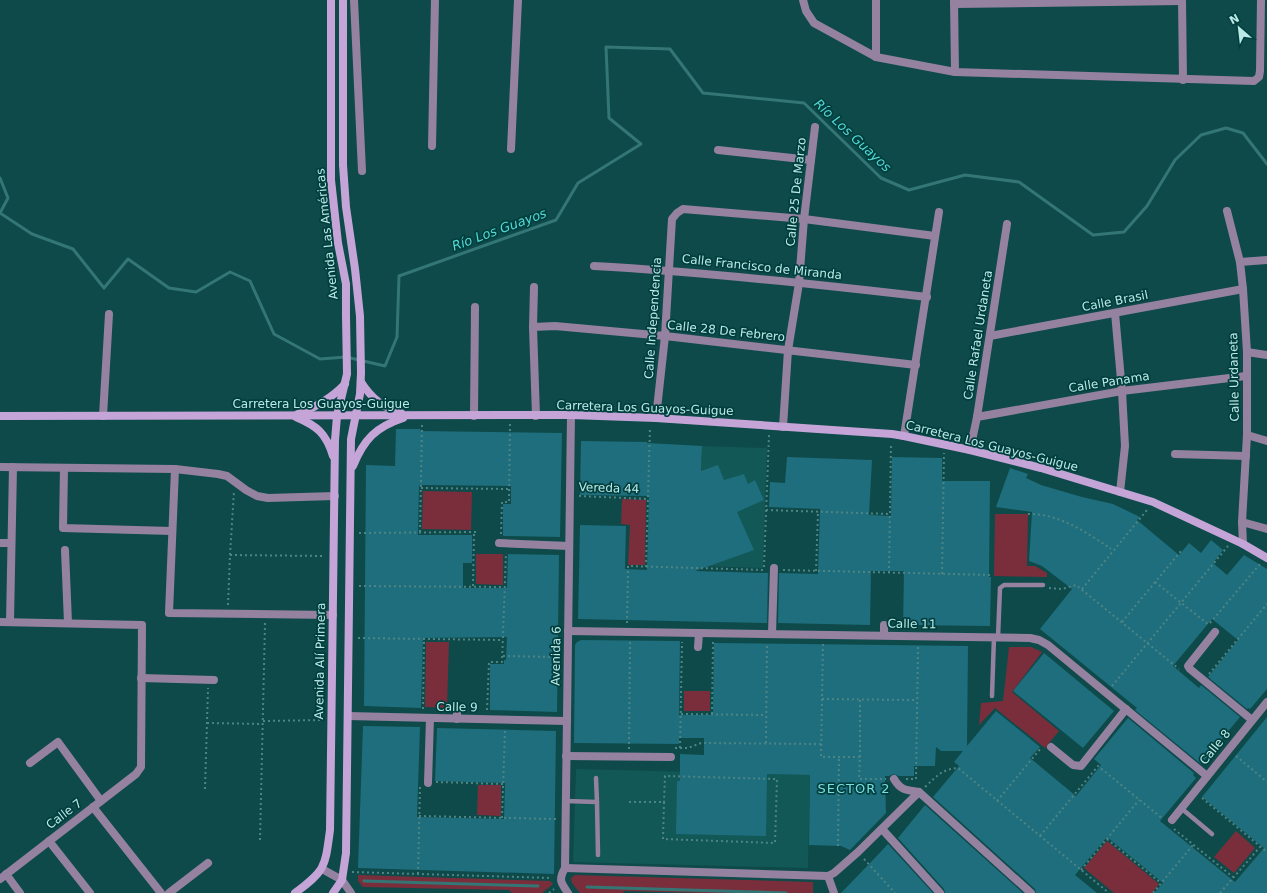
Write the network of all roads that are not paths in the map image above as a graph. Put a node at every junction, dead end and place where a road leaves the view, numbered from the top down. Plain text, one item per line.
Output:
1 (331, 0) edge
2 (343, 0) edge
3 (354, 0) edge
4 (434, 0) edge
5 (518, 0) edge
6 (803, 0) edge
7 (876, 0) edge
8 (1261, 0) edge
9 (1182, 1) edge
10 (954, 2) edge
11 (876, 57) junction
12 (955, 72) junction
13 (1183, 80) junction
14 (815, 127) dead end
15 (432, 146) dead end
16 (511, 149) dead end
17 (718, 150) dead end
18 (811, 160) junction
19 (362, 171) dead end
20 (1227, 211) dead end
21 (939, 212) dead end
22 (804, 219) junction
23 (1007, 224) dead end
24 (935, 236) junction
25 (1267, 260) edge
26 (1240, 262) junction
27 (594, 266) dead end
28 (669, 270) junction
29 (799, 282) junction
30 (534, 287) dead end
31 (1243, 289) junction
32 (926, 297) junction
33 (475, 307) dead end
34 (1115, 313) junction
35 (108, 314) dead end
36 (534, 327) junction
37 (666, 336) junction
38 (990, 336) junction
39 (788, 350) junction
40 (1247, 352) junction
41 (1267, 355) edge
42 (916, 365) junction
43 (1246, 376) junction
44 (361, 382) junction
45 (345, 383) junction
46 (1122, 391) junction
47 (571, 415) junction
48 (0, 416) edge
49 (103, 416) junction
50 (293, 416) junction
51 (338, 416) junction
52 (357, 416) junction
53 (410, 416) junction
54 (474, 416) junction
55 (536, 416) junction
56 (978, 416) junction
57 (653, 418) junction
58 (783, 427) junction
59 (904, 436) junction
60 (1247, 436) junction
61 (1267, 441) edge
62 (970, 450) junction
63 (1175, 454) dead end
64 (1246, 456) junction
65 (335, 465) junction
66 (0, 467) edge
67 (12, 467) junction
68 (64, 468) junction
69 (175, 469) junction
70 (351, 475) junction
71 (1120, 492) junction
72 (335, 496) junction
73 (1242, 522) junction
74 (1267, 529) edge
75 (172, 531) junction
76 (0, 543) edge
77 (11, 543) junction
78 (502, 543) road end
79 (1243, 544) junction
80 (569, 546) junction
81 (65, 550) dead end
82 (1266, 557) edge
83 (774, 569) road end
84 (1045, 587) road end
85 (333, 615) junction
86 (0, 622) edge
87 (10, 622) junction
88 (68, 623) junction
89 (884, 625) dead end
90 (568, 631) junction
91 (1215, 632) dead end
92 (699, 633) junction
93 (770, 634) junction
94 (884, 635) junction
95 (996, 637) junction
96 (698, 647) dead end
97 (141, 678) junction
98 (211, 680) road end
99 (992, 696) dead end
100 (1267, 702) edge
101 (457, 708) dead end
102 (1126, 709) junction
103 (348, 716) junction
104 (426, 718) junction
105 (457, 719) junction
106 (1252, 720) junction
107 (567, 721) junction
108 (1051, 747) dead end
109 (566, 756) junction
110 (671, 757) road end
111 (30, 763) dead end
112 (1207, 776) junction
113 (596, 778) dead end
114 (894, 779) road end
115 (426, 784) road end
116 (919, 792) junction
117 (102, 801) junction
118 (566, 802) junction
119 (597, 802) junction
120 (93, 807) junction
121 (1181, 808) junction
122 (1172, 820) dead end
123 (882, 829) junction
124 (1212, 834) dead end
125 (49, 841) junction
126 (598, 855) dead end
127 (208, 863) dead end
128 (565, 868) junction
129 (322, 869) junction
130 (3, 876) edge
131 (828, 876) junction
132 (342, 880) junction
133 (20, 893) edge
134 (90, 893) edge
135 (161, 893) edge
136 (169, 893) edge
137 (295, 893) edge
138 (333, 893) edge
139 (351, 893) edge
140 (568, 893) edge
141 (834, 893) edge
142 (940, 893) edge
143 (1031, 893) edge

1 - 45 main road, Avenida Las Américas
2 - 44 main road, Avenida Las Américas
3 - 19 street
4 - 15 street
5 - 16 street
6 - 11 street
7 - 11 street
8 - 13 street
9 - 10 street
9 - 13 street
10 - 12 street
11 - 12 street
12 - 13 street
14 - 18 street, Calle 25 De Marzo
17 - 18 street
18 - 22 street, Calle 25 De Marzo
20 - 26 street, Calle Urdaneta
21 - 24 street
22 - 24 street
22 - 28 street, Calle Independencia
22 - 29 street, Calle 25 De Marzo
23 - 38 street, Calle Rafael Urdaneta
24 - 32 street
25 - 26 street
26 - 31 street, Calle Urdaneta
27 - 28 street, Calle Francisco de Miranda
28 - 29 street, Calle Francisco de Miranda
28 - 37 street, Calle Independencia
29 - 32 street, Calle Francisco de Miranda
29 - 39 street, Calle 25 De Marzo
30 - 36 street
31 - 34 street, Calle Brasil
31 - 40 street, Calle Urdaneta
32 - 42 street
33 - 54 street
34 - 38 street, Calle Brasil
34 - 46 street
35 - 49 street
36 - 37 street, Calle 28 De Febrero
36 - 55 street
37 - 39 street, Calle 28 De Febrero
37 - 57 street, Calle Independencia
38 - 56 street, Calle Rafael Urdaneta
39 - 42 street, Calle 28 De Febrero
39 - 58 street, Calle 25 De Marzo
40 - 41 street
40 - 43 street, Calle Urdaneta
42 - 59 street
43 - 46 street, Calle Panama
43 - 60 street, Calle Urdaneta
44 - 52 main road, Avenida Las Américas
44 - 53 main road
45 - 50 main road
45 - 51 main road, Avenida Las Américas
46 - 56 street, Calle Panama
46 - 71 street
47 - 55 main road, Carretera Los Guayos-Guigue
47 - 57 main road, Carretera Los Guayos-Guigue
47 - 80 street, Avenida 6
48 - 49 main road, Carretera Los Guayos-Guigue
49 - 50 main road, Carretera Los Guayos-Guigue
50 - 51 main road, Carretera Los Guayos-Guigue
50 - 65 main road
51 - 52 main road, Carretera Los Guayos-Guigue
51 - 65 main road, Avenida Alí Primera
52 - 53 main road, Carretera Los Guayos-Guigue
52 - 70 main road
53 - 54 main road, Carretera Los Guayos-Guigue
53 - 70 main road
54 - 55 main road, Carretera Los Guayos-Guigue
56 - 62 street, Calle Rafael Urdaneta
57 - 58 main road, Carretera Los Guayos-Guigue
58 - 59 main road, Carretera Los Guayos-Guigue
59 - 62 main road, Carretera Los Guayos-Guigue
60 - 61 street
60 - 64 street, Calle Urdaneta
62 - 71 main road, Carretera Los Guayos-Guigue
63 - 64 street
64 - 73 street, Calle Urdaneta
65 - 72 main road, Avenida Alí Primera
66 - 67 street
67 - 68 street
67 - 77 street
68 - 69 street
68 - 75 street
69 - 72 street
69 - 75 street
70 - 103 main road
71 - 79 main road, Carretera Los Guayos-Guigue
72 - 85 main road, Avenida Alí Primera
73 - 74 street
73 - 79 street, Calle Urdaneta
75 - 85 street
76 - 77 street
77 - 87 street
78 - 80 street
79 - 82 main road, Carretera Los Guayos-Guigue
80 - 90 street, Avenida 6
81 - 88 street
83 - 93 street
84 - 95 lane
85 - 129 main road, Avenida Alí Primera
86 - 87 street
87 - 88 street
88 - 97 street
89 - 94 street
90 - 92 street, Calle 11
90 - 107 street, Avenida 6
91 - 106 street
92 - 93 street, Calle 11
92 - 96 street
93 - 94 street, Calle 11
94 - 95 street, Calle 11
95 - 99 lane
95 - 102 street, Calle 11
97 - 98 street
97 - 117 street, Calle 7
100 - 106 street, Calle 8
101 - 105 street
102 - 108 street
102 - 112 street, Calle 11
103 - 104 street, Calle 9
103 - 132 main road
104 - 105 street, Calle 9
104 - 115 street
105 - 107 street, Calle 9
106 - 112 street, Calle 8
107 - 109 street, Avenida 6
109 - 110 street
109 - 118 street, Avenida 6
111 - 117 street
112 - 121 street, Calle 8
113 - 119 lane
114 - 116 street
116 - 123 street
116 - 143 street
117 - 120 street, Calle 7
118 - 119 lane
118 - 128 street, Avenida 6
119 - 126 lane
120 - 125 street, Calle 7
120 - 135 street
121 - 122 street, Calle 8
121 - 124 lane
123 - 131 street
123 - 142 street
125 - 130 street, Calle 7
125 - 134 street
127 - 136 street
128 - 131 street
128 - 140 street, Avenida 6
129 - 132 street
129 - 137 main road
130 - 133 street
131 - 141 street
132 - 138 main road
132 - 139 street

